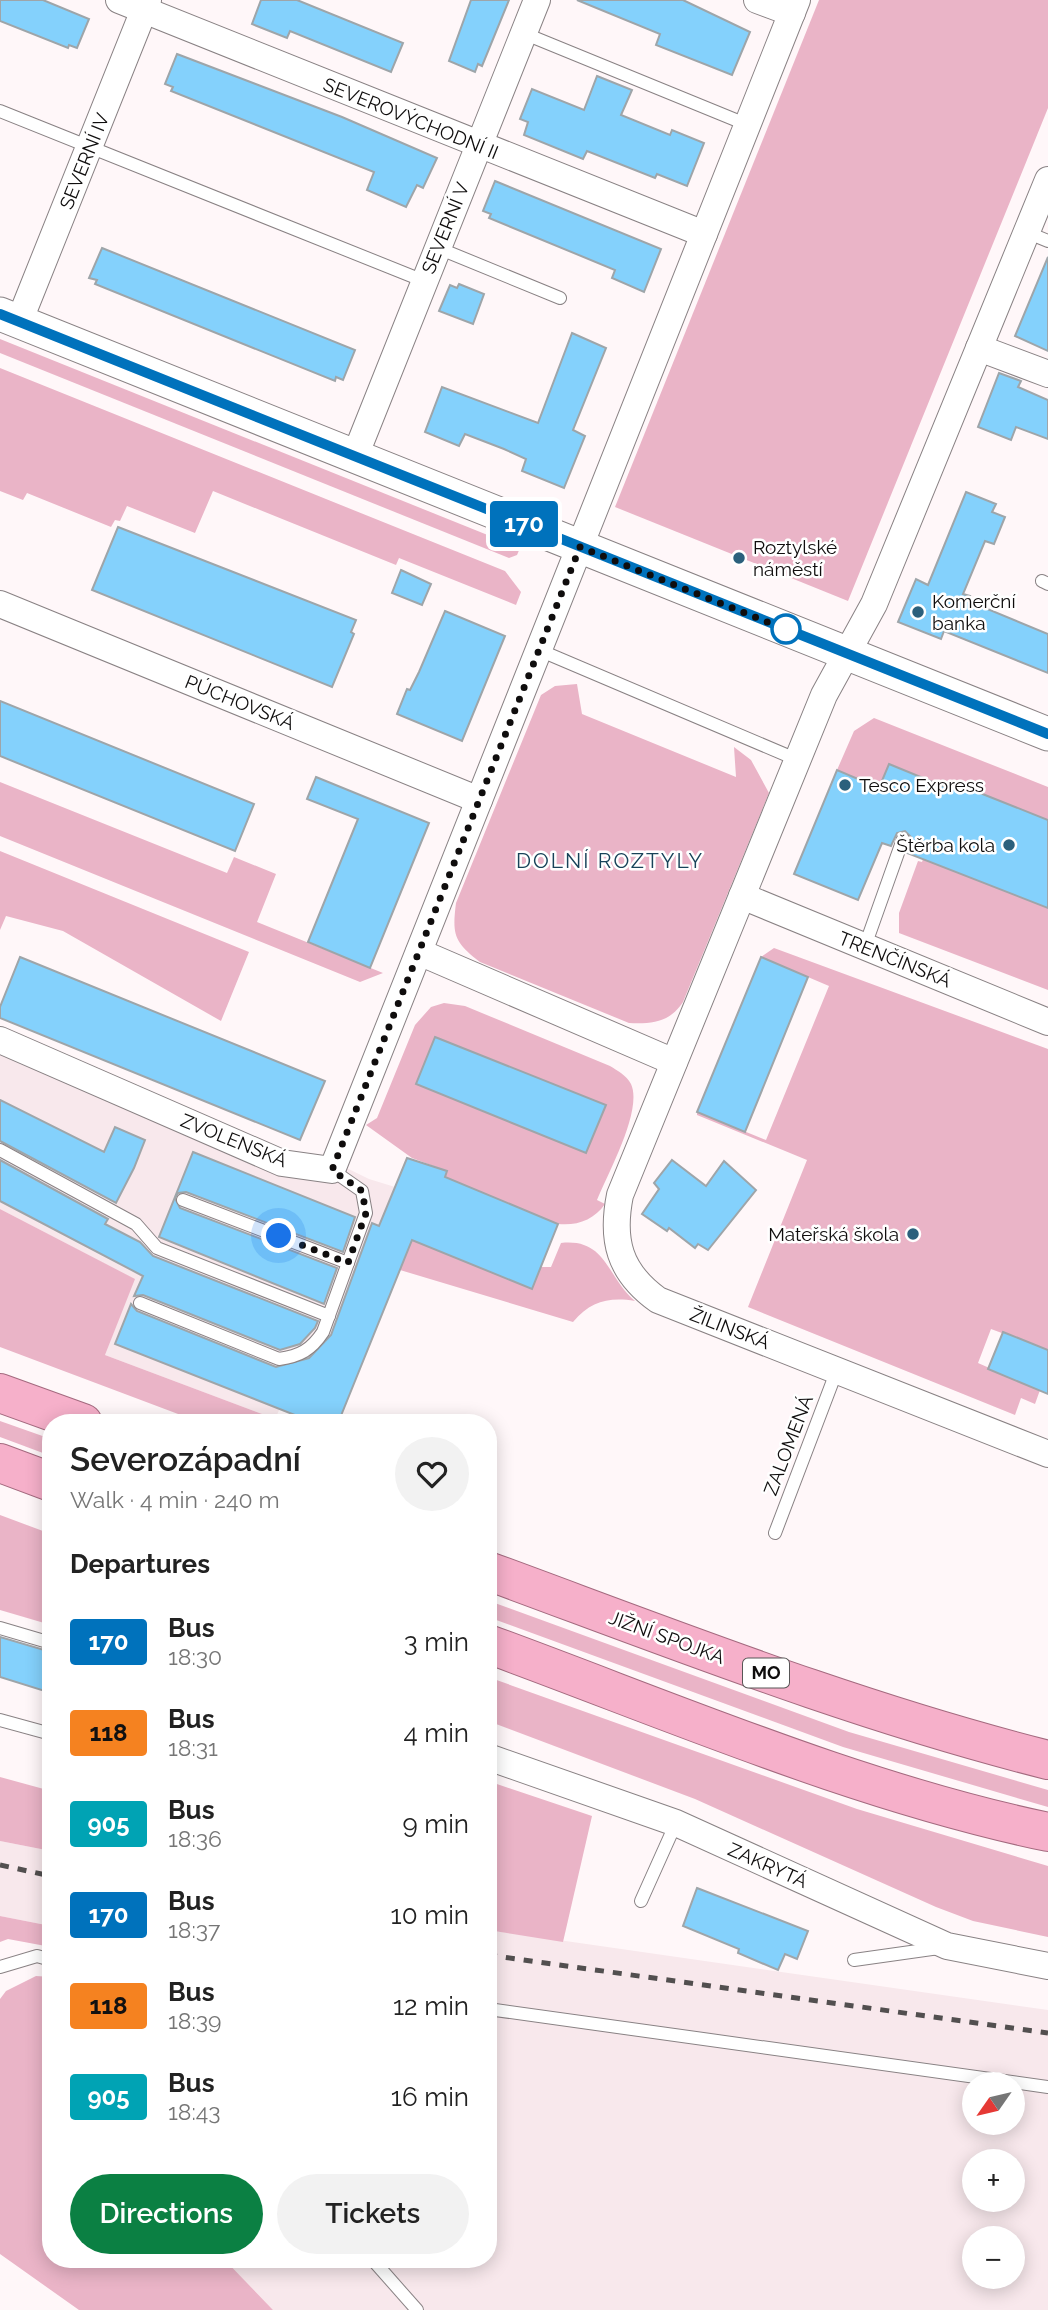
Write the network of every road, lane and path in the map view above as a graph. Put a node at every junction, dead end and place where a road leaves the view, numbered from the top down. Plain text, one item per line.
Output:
1 (119, 0) edge
2 (537, 0) edge
3 (757, 0) edge
4 (146, 5) edge
5 (795, 7) edge
6 (523, 33) junction
7 (0, 111) edge
8 (748, 125) junction
9 (478, 146) junction
10 (90, 147) junction
11 (1048, 180) edge
12 (704, 234) junction
13 (1037, 237) edge
14 (438, 248) junction
15 (424, 281) junction
16 (560, 298) dead end
17 (10, 318) edge
18 (979, 348) junction
19 (1048, 374) edge
20 (355, 456) junction
21 (580, 547) junction
22 (0, 604) edge
23 (539, 650) junction
24 (846, 653) junction
25 (1048, 734) edge
26 (797, 760) junction
27 (479, 800) junction
28 (904, 838) dead end
29 (742, 896) junction
30 (865, 946) junction
31 (419, 952) junction
32 (1048, 1022) edge
33 (0, 1040) edge
34 (674, 1062) junction
35 (0, 1150) edge
36 (332, 1170) junction
37 (183, 1200) dead end
38 (348, 1263) junction
39 (140, 1303) dead end
40 (329, 1316) junction
41 (837, 1370) junction
42 (0, 1392) edge
43 (59, 1414) edge
44 (1048, 1454) edge
45 (0, 1463) edge
46 (42, 1479) edge
47 (775, 1533) dead end
48 (497, 1574) edge
49 (0, 1628) edge
50 (42, 1640) edge
51 (497, 1647) edge
52 (0, 1720) edge
53 (42, 1732) edge
54 (497, 1759) edge
55 (1048, 1760) edge
56 (676, 1824) junction
57 (1048, 1832) edge
58 (641, 1901) dead end
59 (947, 1947) junction
60 (42, 1957) edge
61 (854, 1960) dead end
62 (1048, 1966) edge
63 (0, 1967) edge
64 (497, 2010) edge
65 (1048, 2087) edge
66 (380, 2268) edge
67 (417, 2310) edge

1 - 4 street, SEVEROVÝCHODNÍ II
2 - 6 street, SEVERNÍ V
3 - 5 street
4 - 9 street, SEVEROVÝCHODNÍ II
4 - 10 street, SEVERNÍ IV
5 - 8 street
6 - 8 lane
6 - 9 street, SEVERNÍ V
7 - 10 lane
8 - 12 street
9 - 12 street, SEVEROVÝCHODNÍ II
9 - 14 street, SEVERNÍ V
10 - 15 lane
10 - 17 street, SEVERNÍ IV
11 - 13 street
12 - 21 street
13 - 18 street
14 - 15 street, SEVERNÍ V
14 - 16 lane
15 - 20 street, SEVERNÍ V
17 - 20 street
18 - 19 street
18 - 24 street
20 - 21 street
21 - 23 street
21 - 24 street
22 - 27 street, PÚCHOVSKÁ
23 - 26 lane
23 - 27 street
24 - 25 street
24 - 26 street
26 - 29 street
27 - 31 street
28 - 30 lane
29 - 30 street, TRENČÍNSKÁ
29 - 34 street
30 - 32 street, TRENČÍNSKÁ
31 - 34 street
31 - 36 street
33 - 36 street, ZVOLENSKÁ
34 - 41 street, ŽILINSKÁ
35 - 40 lane
36 - 38 lane
37 - 38 lane
38 - 40 lane
39 - 40 lane
41 - 44 street, ŽILINSKÁ
41 - 47 lane, ZALOMENÁ
42 - 43 highway
45 - 46 highway
48 - 55 highway, JIŽNÍ SPOJKA / MO
49 - 50 lane
51 - 57 highway
52 - 53 lane
54 - 56 street, ZAKRYTÁ
56 - 58 lane
56 - 59 street, ZAKRYTÁ
59 - 61 lane
59 - 62 street, ZAKRYTÁ
60 - 63 lane
64 - 65 lane
66 - 67 lane

